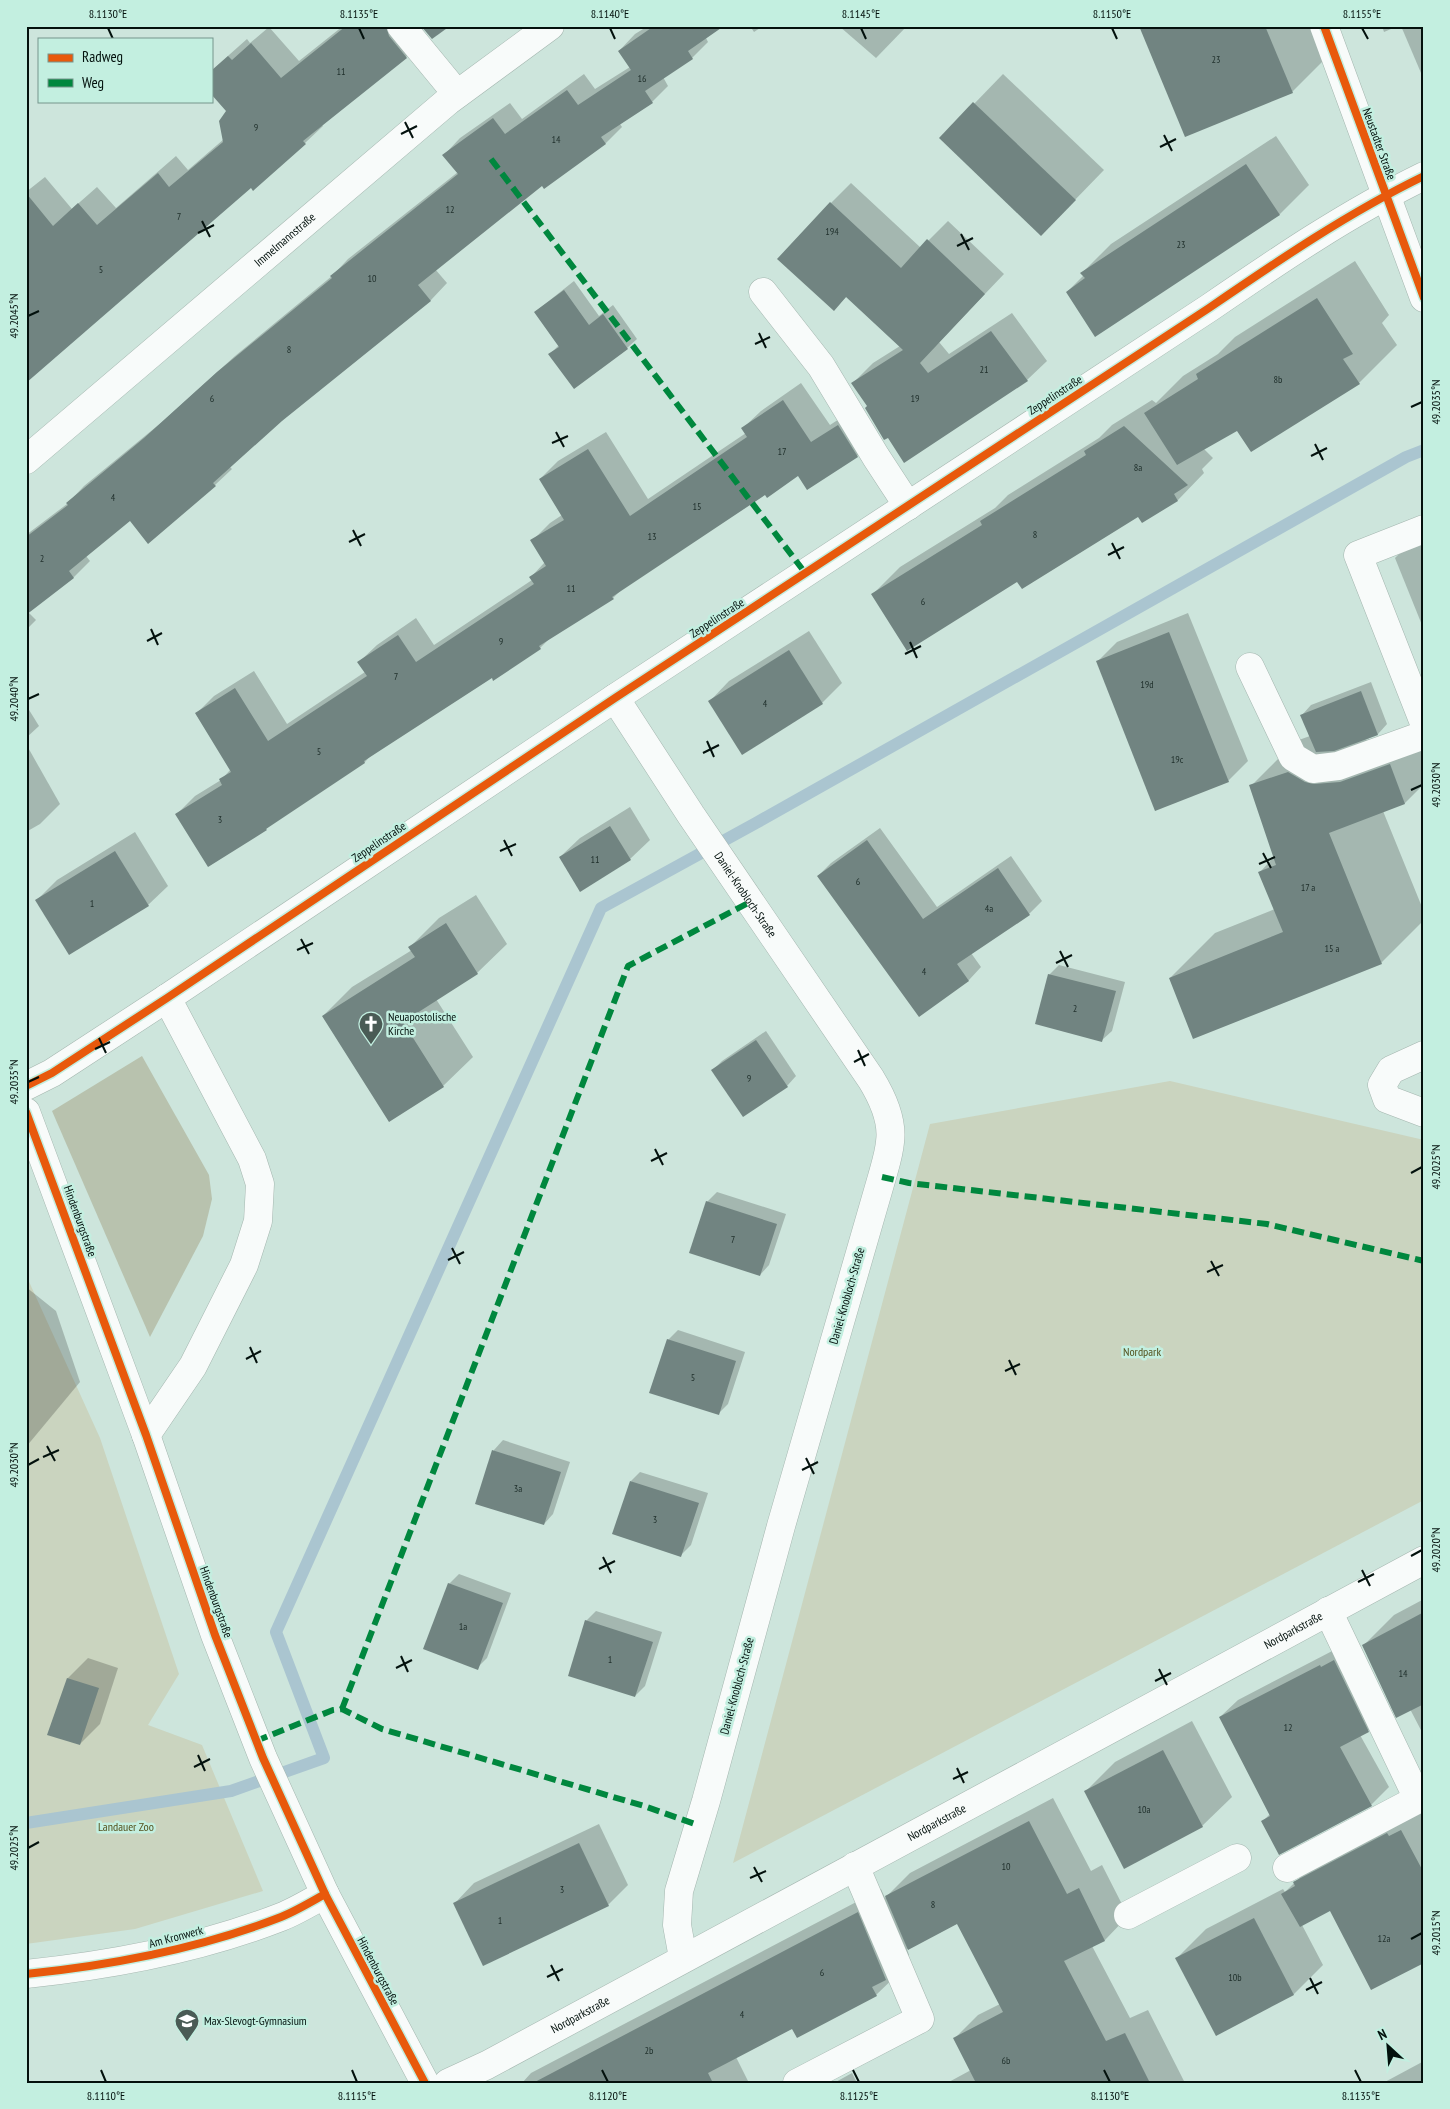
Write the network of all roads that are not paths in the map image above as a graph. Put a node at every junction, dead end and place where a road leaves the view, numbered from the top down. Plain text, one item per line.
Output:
1 (402, 26) edge
2 (550, 26) edge
3 (1324, 26) edge
4 (456, 94) junction
5 (1424, 176) edge
6 (1385, 195) junction
7 (762, 292) dead end
8 (1424, 298) edge
9 (26, 460) edge
10 (908, 506) junction
11 (1424, 529) edge
12 (1250, 667) dead end
13 (615, 698) junction
14 (1424, 723) edge
15 (1424, 735) edge
16 (167, 998) junction
17 (1424, 1055) edge
18 (26, 1086) edge
19 (26, 1112) edge
20 (1424, 1113) edge
21 (146, 1435) junction
22 (1424, 1560) edge
23 (1328, 1611) junction
24 (1421, 1798) edge
25 (1237, 1858) dead end
26 (855, 1866) junction
27 (1287, 1868) dead end
28 (325, 1894) junction
29 (1128, 1915) dead end
30 (683, 1958) junction
31 (26, 1974) edge
32 (838, 2073) edge
33 (425, 2083) edge
34 (448, 2083) edge
35 (797, 2083) edge

1 - 4 street
2 - 4 street, Immelmannstraße
3 - 6 street, Neustadter Straße
4 - 9 street, Immelmannstraße
5 - 6 street, Zeppelinstraße
6 - 8 street, Neustadter Straße
6 - 10 street, Zeppelinstraße
7 - 10 street
10 - 13 street, Zeppelinstraße
11 - 14 street
12 - 15 street
13 - 16 street, Zeppelinstraße
13 - 30 street, Daniel-Knobloch-Straße
16 - 18 street, Zeppelinstraße
16 - 21 street
17 - 20 street
19 - 21 street, Hindenburgstraße
21 - 28 street, Hindenburgstraße
22 - 23 street, Nordparkstraße
23 - 24 street
23 - 26 street, Nordparkstraße
24 - 27 street
25 - 29 street
26 - 30 street, Nordparkstraße
26 - 32 street
28 - 31 street, Am Kronwerk
28 - 33 street, Hindenburgstraße
30 - 34 street, Nordparkstraße
32 - 35 street

